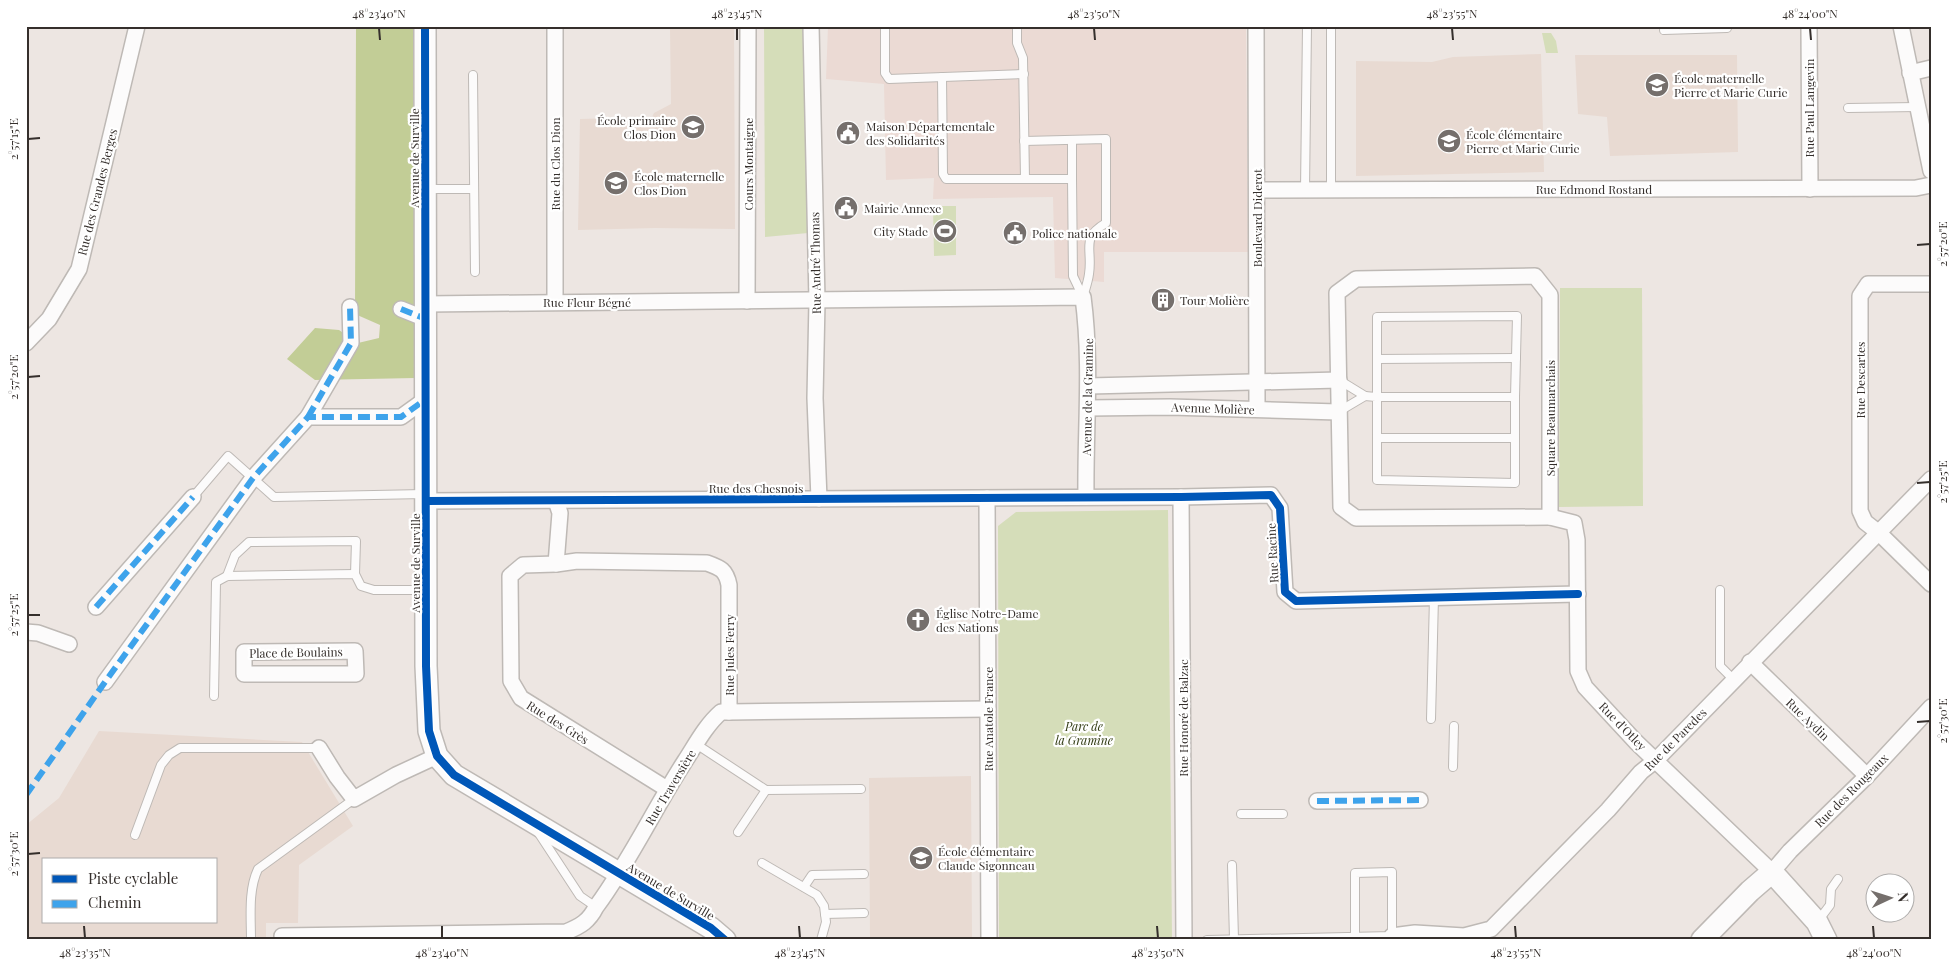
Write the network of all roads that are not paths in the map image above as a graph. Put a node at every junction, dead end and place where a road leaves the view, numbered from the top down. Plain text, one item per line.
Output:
1 (137, 26) edge
2 (425, 26) edge
3 (555, 26) edge
4 (748, 26) edge
5 (811, 26) edge
6 (885, 26) edge
7 (1017, 26) edge
8 (1256, 26) edge
9 (1307, 26) edge
10 (1331, 26) edge
11 (1727, 26) edge
12 (1809, 26) edge
13 (1901, 26) edge
14 (1664, 30) dead end
15 (1931, 68) edge
16 (1910, 73) junction
17 (1024, 74) junction
18 (473, 75) dead end
19 (942, 77) junction
20 (1917, 107) junction
21 (1848, 108) dead end
22 (1072, 140) junction
23 (1024, 141) junction
24 (1931, 171) edge
25 (1072, 179) junction
26 (1025, 180) junction
27 (1931, 185) edge
28 (425, 189) junction
29 (474, 189) junction
30 (1810, 189) junction
31 (1257, 190) junction
32 (1305, 190) junction
33 (1331, 190) junction
34 (475, 272) dead end
35 (1931, 284) edge
36 (1082, 297) junction
37 (747, 301) junction
38 (817, 301) junction
39 (555, 302) junction
40 (350, 307) dead end
41 (401, 309) dead end
42 (426, 312) junction
43 (26, 343) edge
44 (1516, 358) junction
45 (1376, 359) junction
46 (1338, 380) junction
47 (1256, 382) junction
48 (1089, 386) junction
49 (1365, 396) junction
50 (1376, 396) junction
51 (1515, 397) junction
52 (426, 399) junction
53 (1088, 408) junction
54 (1257, 410) junction
55 (1338, 412) junction
56 (308, 417) junction
57 (1377, 438) junction
58 (1515, 438) junction
59 (253, 478) junction
60 (1931, 478) edge
61 (193, 497) joint
62 (426, 497) junction
63 (1086, 497) junction
64 (1181, 497) junction
65 (987, 498) junction
66 (819, 499) junction
67 (556, 501) junction
68 (1550, 517) junction
69 (1879, 533) junction
70 (556, 564) junction
71 (355, 574) junction
72 (227, 576) junction
73 (1931, 584) edge
74 (426, 590) junction
75 (1720, 590) dead end
76 (1578, 594) junction
77 (1434, 597) junction
78 (96, 607) dead end
79 (26, 632) edge
80 (69, 644) dead end
81 (1750, 662) junction
82 (244, 674) joint
83 (1733, 679) junction
84 (105, 682) dead end
85 (214, 696) dead end
86 (1931, 707) edge
87 (988, 709) junction
88 (729, 712) junction
89 (1431, 719) dead end
90 (1454, 726) dead end
91 (696, 744) junction
92 (319, 748) joint
93 (437, 756) junction
94 (1656, 760) junction
95 (1453, 767) dead end
96 (1867, 776) junction
97 (667, 789) junction
98 (861, 789) dead end
99 (766, 790) junction
100 (354, 799) junction
101 (1420, 800) dead end
102 (1317, 801) dead end
103 (1241, 814) dead end
104 (1283, 814) dead end
105 (531, 820) junction
106 (738, 832) dead end
107 (135, 835) dead end
108 (762, 863) dead end
109 (1232, 865) dead end
110 (1772, 872) junction
111 (618, 873) junction
112 (864, 874) dead end
113 (1838, 879) dead end
114 (804, 887) junction
115 (596, 907) junction
116 (825, 914) junction
117 (864, 914) dead end
118 (1821, 931) edge
119 (1392, 936) junction
120 (1354, 937) junction
121 (282, 938) edge
122 (1234, 939) edge
123 (251, 940) edge
124 (725, 940) edge
125 (821, 940) edge
126 (989, 940) edge
127 (1184, 940) edge
128 (1207, 940) edge
129 (1702, 940) edge

1 - 43 street, Rue des Grandes Berges
2 - 28 street, Avenue de Surville
3 - 39 street, Rue du Clos Dion
4 - 37 street, Cours Montaigne
5 - 38 street, Rue André Thomas
6 - 19 lane
7 - 17 lane
8 - 31 street, Boulevard Diderot
9 - 32 lane
10 - 33 lane
11 - 14 lane
12 - 30 street, Rue Paul Langevin
13 - 16 street
15 - 16 street
16 - 20 street
17 - 19 lane
17 - 23 lane
18 - 29 lane
19 - 26 lane
20 - 21 lane
20 - 24 street
22 - 23 lane
22 - 25 lane
22 - 36 lane
23 - 26 lane
25 - 26 lane
25 - 36 lane
27 - 30 street, Rue Edmond Rostand
28 - 29 lane
28 - 42 street, Avenue de Surville
29 - 34 lane
30 - 33 street, Rue Edmond Rostand
31 - 32 street, Rue Edmond Rostand
31 - 47 street, Boulevard Diderot
32 - 33 street, Rue Edmond Rostand
35 - 69 street, Rue Descartes
36 - 38 street, Rue Fleur Bégné
36 - 48 street, Avenue de la Gramine
37 - 38 street, Rue Fleur Bégné
37 - 39 street, Rue Fleur Bégné
38 - 66 street, Rue André Thomas
39 - 42 street, Rue Fleur Bégné
40 - 56 street
41 - 42 street
42 - 52 street, Avenue de Surville
44 - 45 lane
44 - 45 lane
44 - 51 lane
45 - 50 lane
46 - 47 street, Avenue Molière
46 - 49 lane
46 - 55 street, Square Beaumarchais
46 - 68 street, Square Beaumarchais
47 - 48 street, Avenue Molière
47 - 54 street, Boulevard Diderot
48 - 53 street, Avenue de la Gramine
49 - 50 lane
49 - 55 lane
50 - 51 lane
50 - 57 lane
51 - 58 lane
52 - 56 street
52 - 62 street, Avenue de Surville
53 - 54 street, Avenue Molière
53 - 63 street, Avenue de la Gramine
54 - 55 street, Avenue Molière
55 - 68 street, Square Beaumarchais
56 - 59 street
57 - 58 lane
57 - 58 lane
59 - 61 lane
59 - 62 lane
59 - 84 street
60 - 69 street, Rue de Paredes
61 - 78 street
62 - 67 street, Rue des Chesnois
62 - 74 street, Avenue de Surville
63 - 64 street, Rue Racine
63 - 65 street, Rue des Chesnois
64 - 77 street, Rue Racine
64 - 127 street, Rue Honoré de Balzac
65 - 66 street, Rue des Chesnois
65 - 87 street, Rue Anatole France
66 - 67 street, Rue des Chesnois
67 - 70 street
68 - 76 street, Rue d'Otley
69 - 73 street
69 - 81 street, Rue de Paredes
70 - 88 street, Rue Jules Ferry
70 - 97 street, Rue des Grès
71 - 72 lane
71 - 72 lane
71 - 74 lane
72 - 85 lane
74 - 93 street, Avenue de Surville
75 - 83 lane
76 - 77 street, Rue Racine
76 - 94 street, Rue d'Otley
77 - 89 lane
79 - 80 street
81 - 83 street, Rue de Paredes
81 - 96 street, Rue Aydin
82 - 82 street, Place de Boulains
83 - 94 street, Rue de Paredes
86 - 96 street, Rue des Rougeaux
87 - 88 street, Rue Jules Ferry
87 - 126 street, Rue Anatole France
88 - 91 street, Rue Traversière
90 - 95 lane
91 - 97 street, Rue Traversière
91 - 99 lane
92 - 100 street
92 - 107 lane
93 - 100 street
93 - 105 street, Avenue de Surville
94 - 110 street, Rue d'Otley
94 - 119 street, Rue de Paredes
96 - 110 street, Rue des Rougeaux
97 - 111 street, Rue Traversière
98 - 99 lane
99 - 106 lane
100 - 123 lane
101 - 102 street
103 - 104 lane
105 - 111 street, Avenue de Surville
105 - 115 lane
108 - 114 lane
109 - 122 lane
110 - 118 street
110 - 129 street
111 - 115 street, Rue Traversière
111 - 124 street, Avenue de Surville
112 - 114 lane
113 - 118 lane
114 - 116 lane
115 - 121 street, Rue Traversière
116 - 117 lane
116 - 125 lane
119 - 120 lane
119 - 120 lane
120 - 122 lane
122 - 128 lane

